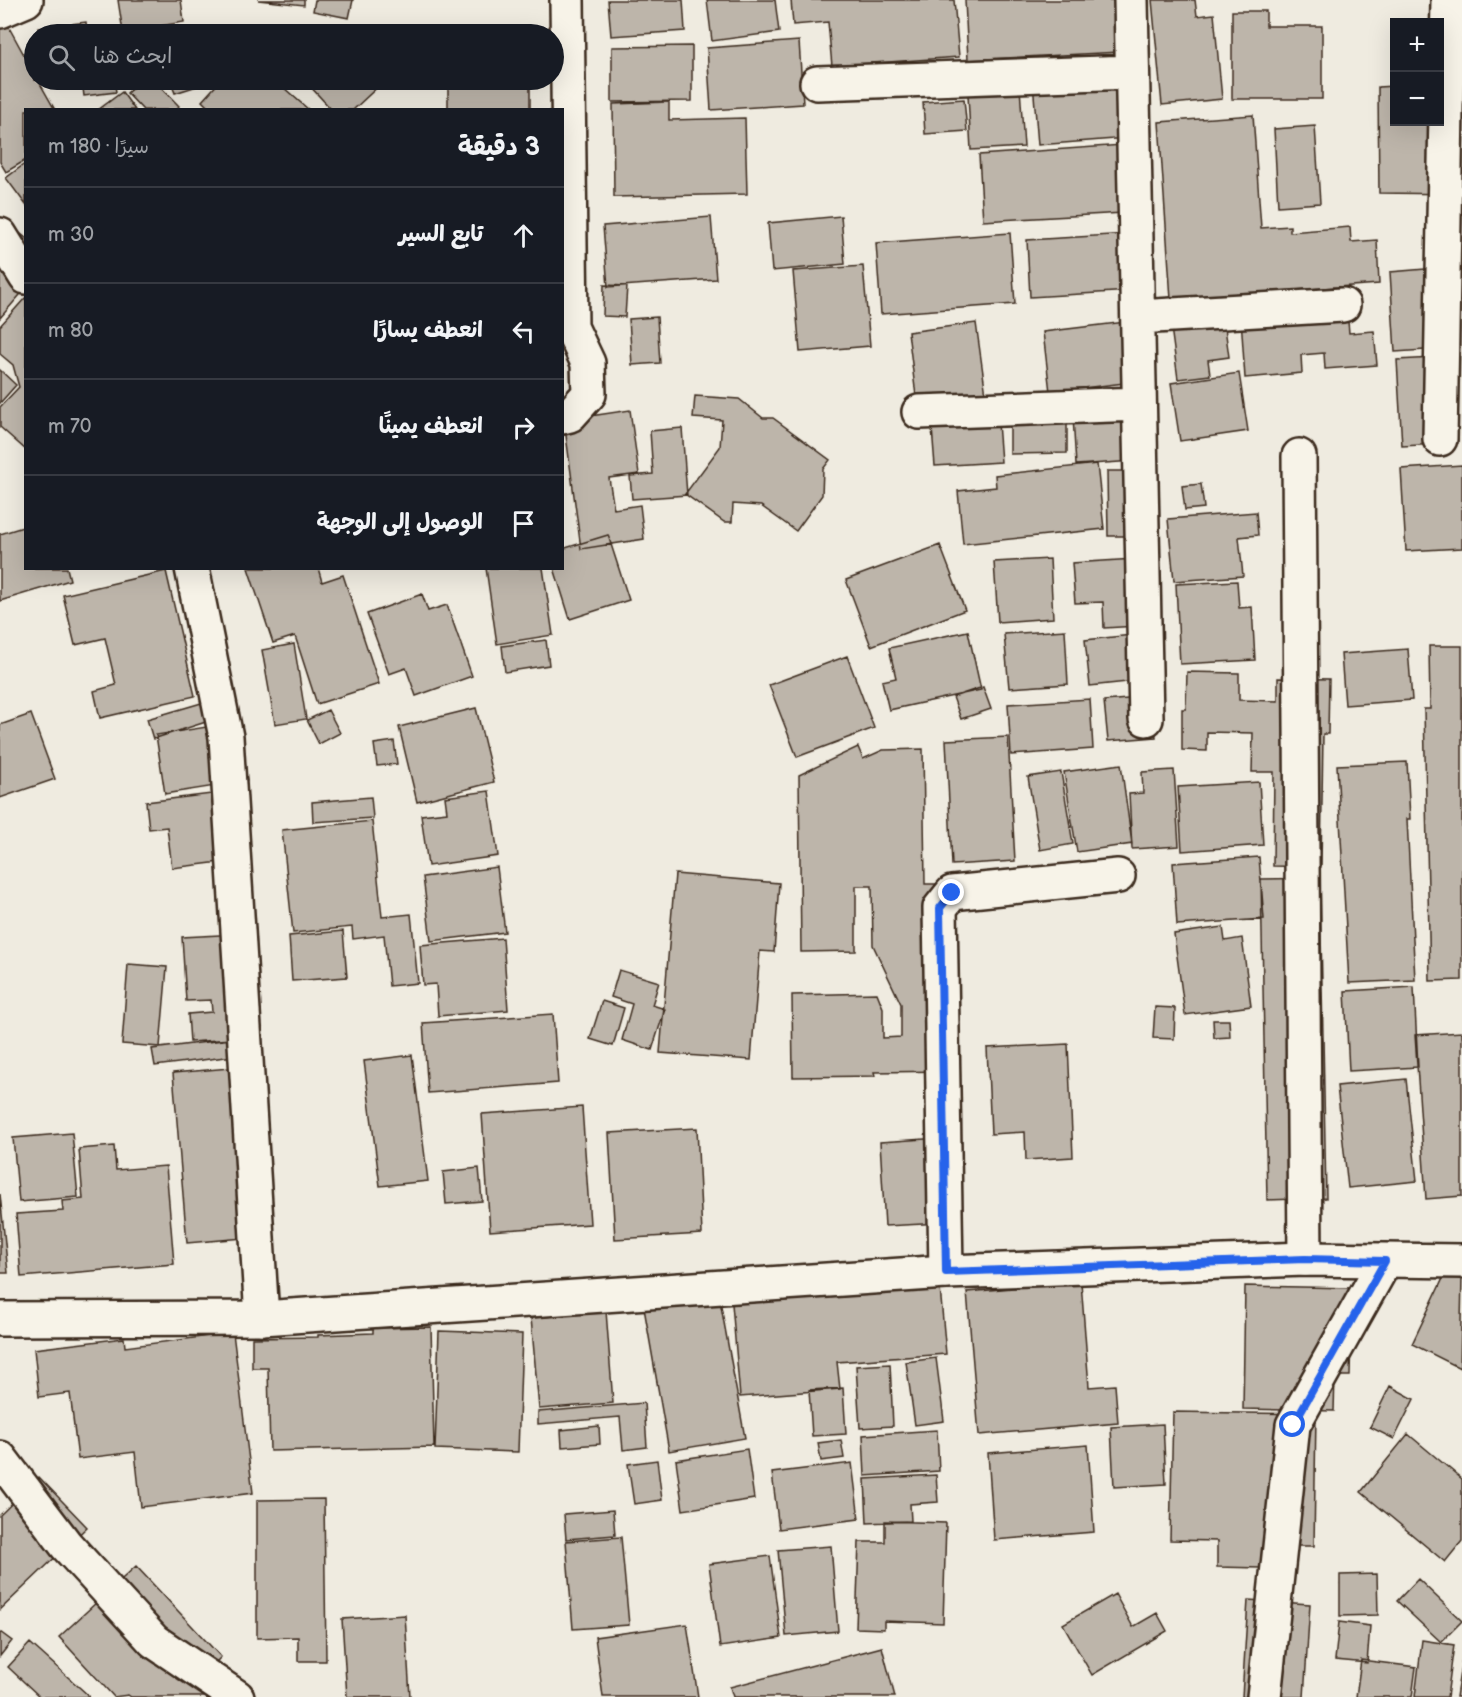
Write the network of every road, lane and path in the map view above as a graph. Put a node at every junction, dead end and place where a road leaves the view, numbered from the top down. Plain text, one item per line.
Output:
1 (26, 0) edge
2 (567, 0) edge
3 (1131, 0) edge
4 (1448, 0) edge
5 (0, 11) edge
6 (1132, 72) junction
7 (817, 83) dead end
8 (0, 235) edge
9 (24, 274) edge
10 (1343, 305) dead end
11 (1138, 317) junction
12 (1139, 404) junction
13 (919, 412) dead end
14 (564, 416) edge
15 (1440, 440) dead end
16 (1299, 456) dead end
17 (192, 570) edge
18 (1146, 719) dead end
19 (1118, 876) dead end
20 (1305, 1259) junction
21 (1385, 1261) junction
22 (1462, 1261) edge
23 (946, 1272) junction
24 (262, 1318) junction
25 (0, 1319) edge
26 (0, 1458) edge
27 (237, 1697) edge
28 (1264, 1697) edge

1 - 5 street
2 - 14 street
3 - 6 street
4 - 15 street
6 - 7 street
6 - 11 street
8 - 9 street
10 - 11 street
11 - 12 street
12 - 13 street
12 - 18 street
16 - 20 street
17 - 24 street
19 - 23 street
20 - 21 street
20 - 23 street
21 - 22 street
21 - 28 street
23 - 24 street
24 - 25 street
26 - 27 street

